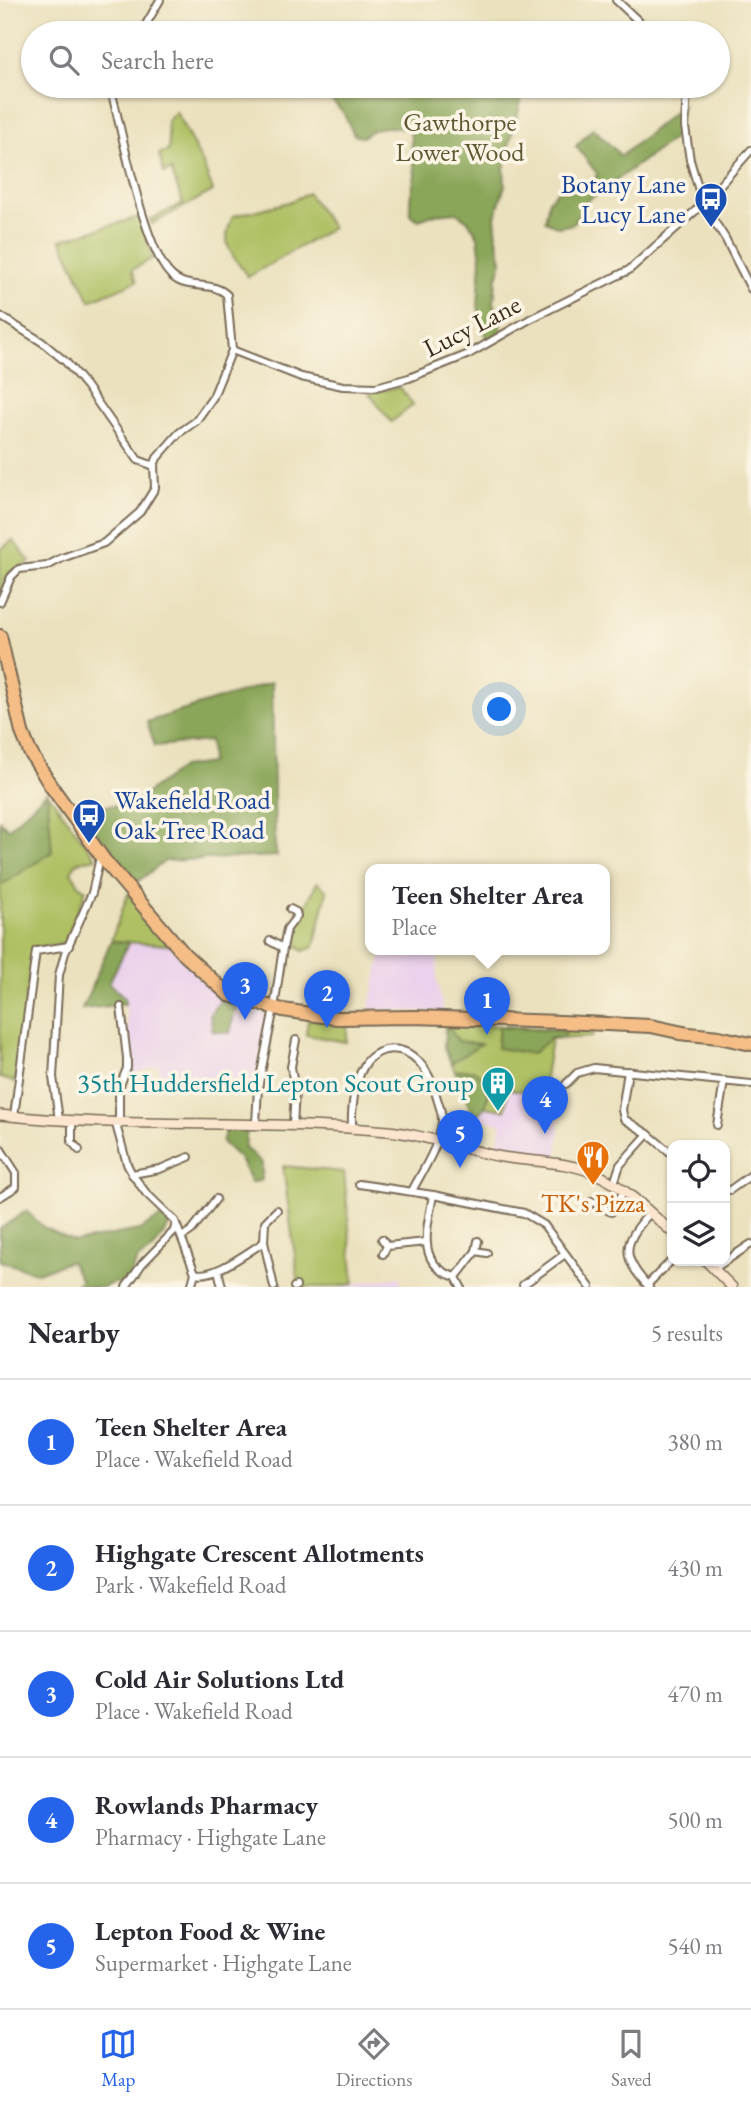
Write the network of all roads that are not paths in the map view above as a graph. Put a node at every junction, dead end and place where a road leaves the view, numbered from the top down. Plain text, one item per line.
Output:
1 (160, 0) edge
2 (616, 0) edge
3 (148, 21) edge
4 (638, 21) edge
5 (113, 98) edge
6 (686, 98) edge
7 (751, 150) edge
8 (703, 204) junction
9 (751, 289) edge
10 (0, 316) edge
11 (232, 350) junction
12 (154, 466) junction
13 (0, 601) edge
14 (0, 636) edge
15 (102, 852) junction
16 (290, 909) dead end
17 (270, 941) dead end
18 (69, 946) junction
19 (283, 948) junction
20 (121, 1007) dead end
21 (278, 1009) junction
22 (296, 1040) dead end
23 (751, 1044) edge
24 (628, 1071) junction
25 (724, 1081) junction
26 (566, 1084) dead end
27 (751, 1084) edge
28 (0, 1115) edge
29 (14, 1116) junction
30 (59, 1119) junction
31 (72, 1120) junction
32 (117, 1121) junction
33 (256, 1123) junction
34 (293, 1125) junction
35 (717, 1125) dead end
36 (352, 1129) junction
37 (648, 1134) junction
38 (437, 1139) junction
39 (0, 1148) edge
40 (79, 1150) dead end
41 (667, 1150) edge
42 (189, 1157) dead end
43 (132, 1174) junction
44 (751, 1175) edge
45 (614, 1183) junction
46 (359, 1184) dead end
47 (730, 1190) edge
48 (412, 1191) junction
49 (624, 1191) junction
50 (433, 1195) junction
51 (0, 1197) edge
52 (216, 1199) dead end
53 (589, 1206) dead end
54 (278, 1210) dead end
55 (649, 1214) junction
56 (175, 1226) junction
57 (667, 1228) edge
58 (182, 1237) junction
59 (382, 1239) dead end
60 (478, 1241) dead end
61 (264, 1242) junction
62 (426, 1242) junction
63 (751, 1244) edge
64 (387, 1246) junction
65 (476, 1251) junction
66 (487, 1253) dead end
67 (383, 1254) dead end
68 (565, 1254) junction
69 (667, 1265) edge
70 (712, 1266) edge
71 (715, 1268) junction
72 (218, 1270) junction
73 (195, 1273) junction
74 (456, 1277) junction
75 (523, 1285) dead end
76 (648, 1286) edge
77 (126, 1287) edge
78 (191, 1287) edge
79 (222, 1287) edge
80 (275, 1287) edge
81 (461, 1287) edge
82 (590, 1287) edge
83 (732, 1287) edge

1 - 3 street
2 - 4 street
5 - 11 street
6 - 8 street
7 - 8 street, Lucy Lane
8 - 9 street
8 - 11 street, Lucy Lane
10 - 12 street
11 - 12 street
12 - 13 street
14 - 15 highway
15 - 18 street
15 - 21 highway
16 - 19 street
17 - 19 street
18 - 29 street
18 - 30 street
19 - 21 street
20 - 32 street
21 - 23 highway
21 - 33 street
22 - 34 street
24 - 25 street
24 - 26 street
24 - 37 street
25 - 27 street
25 - 35 street
28 - 29 street
29 - 30 street
30 - 31 street
31 - 32 street
31 - 40 street
32 - 33 street
32 - 43 street
33 - 34 street
34 - 36 street
36 - 38 street
36 - 38 street
37 - 41 street
37 - 45 street
38 - 45 street
38 - 48 street
39 - 51 street
42 - 43 street
43 - 56 street
44 - 47 street
45 - 49 street
46 - 48 street
48 - 50 street
49 - 53 street
49 - 55 street
50 - 62 street
50 - 68 street
52 - 58 street
54 - 61 street
55 - 57 street
55 - 76 street
56 - 58 street
56 - 77 street
58 - 73 street
59 - 64 street
60 - 65 street
61 - 72 street
61 - 80 street
62 - 64 street
62 - 74 street
63 - 71 street
64 - 67 street
65 - 66 street
65 - 74 street
68 - 75 street
68 - 82 street
69 - 76 street
70 - 71 street
71 - 83 street
72 - 73 street
72 - 79 street
73 - 78 street
74 - 81 street

